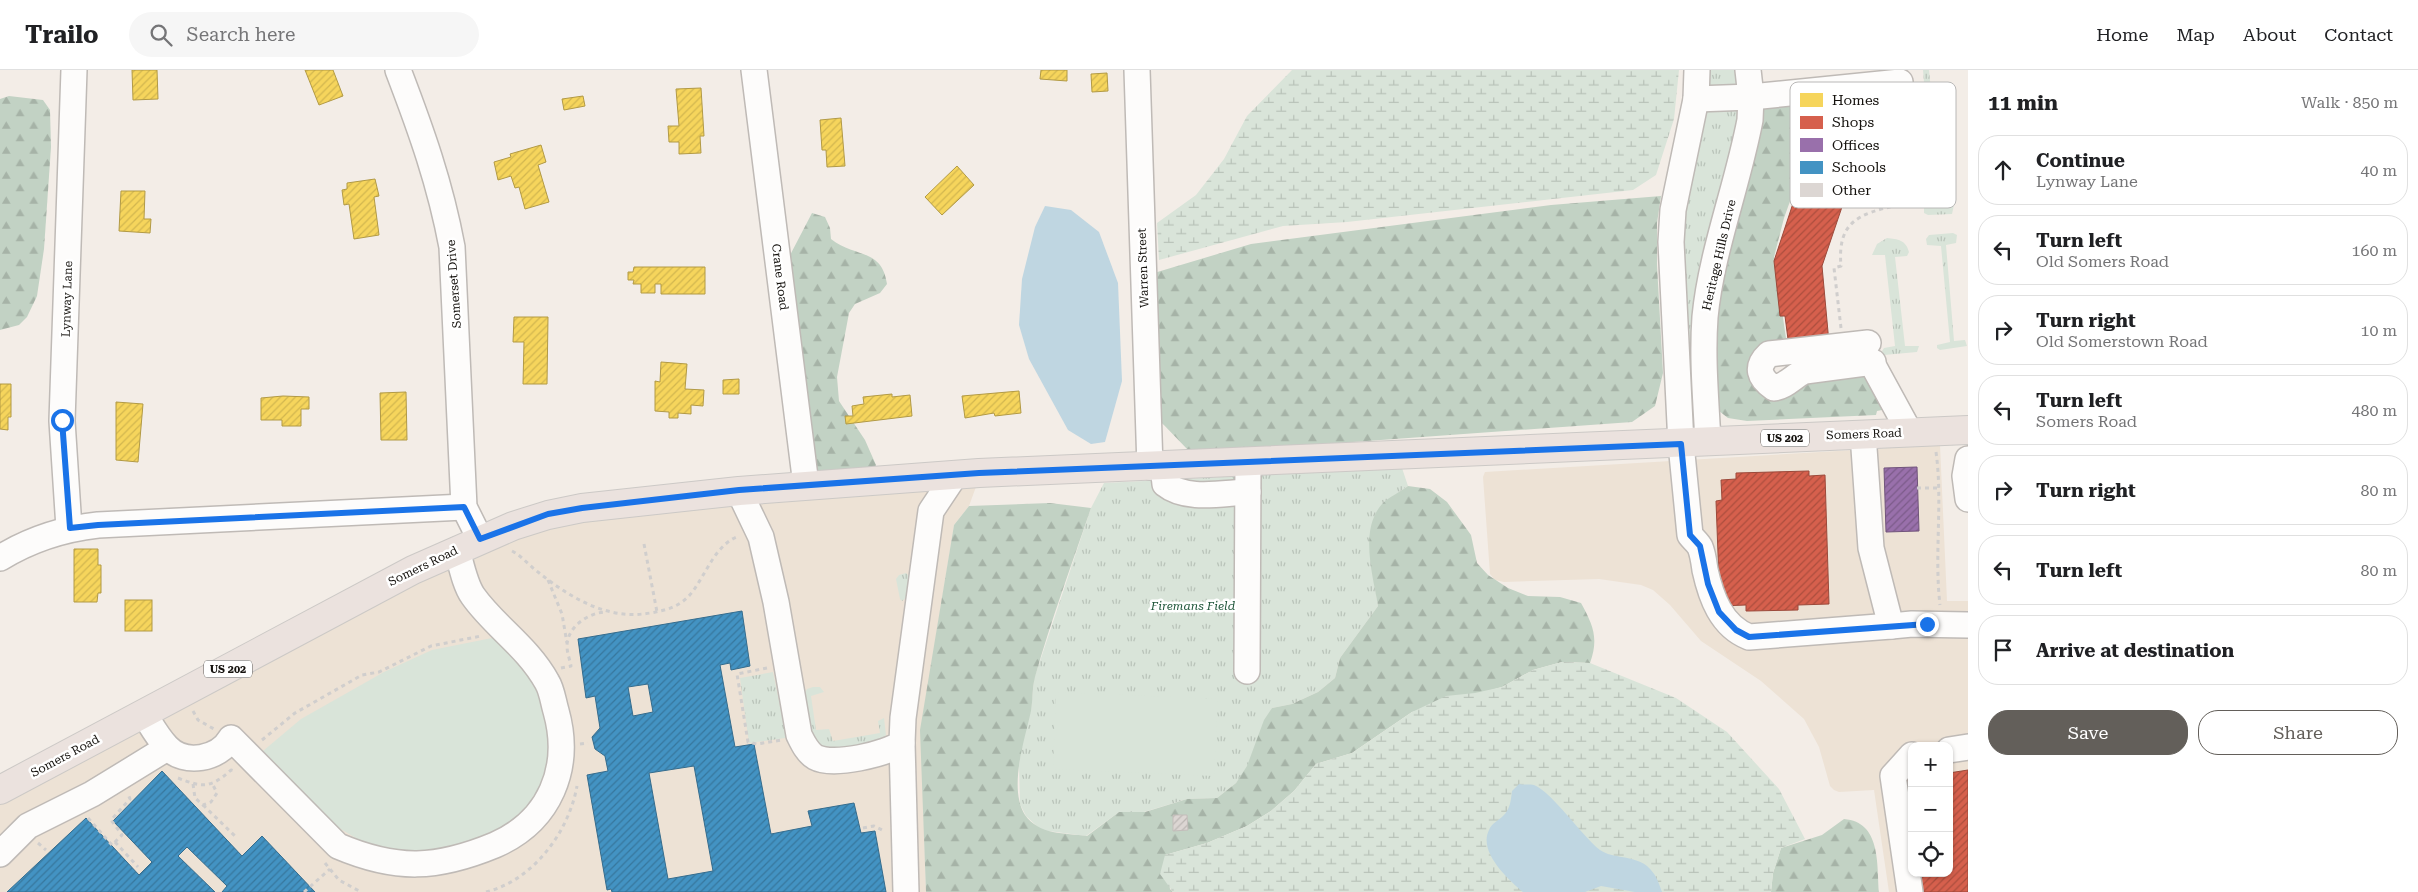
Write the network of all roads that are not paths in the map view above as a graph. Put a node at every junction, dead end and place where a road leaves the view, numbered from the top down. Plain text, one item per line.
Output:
1 (74, 70) edge
2 (398, 70) edge
3 (754, 70) edge
4 (1137, 70) edge
5 (1697, 70) edge
6 (1748, 70) edge
7 (1790, 93) edge
8 (1751, 97) junction
9 (1696, 99) junction
10 (1872, 357) dead end
11 (1968, 430) edge
12 (1921, 432) junction
13 (1863, 434) junction
14 (1694, 443) junction
15 (1968, 459) edge
16 (1248, 463) junction
17 (1156, 467) junction
18 (955, 475) junction
19 (806, 485) junction
20 (739, 490) junction
21 (1248, 492) junction
22 (1968, 499) edge
23 (464, 507) junction
24 (70, 528) junction
25 (468, 544) junction
26 (0, 558) edge
27 (1968, 625) edge
28 (1891, 626) junction
29 (1247, 671) dead end
30 (144, 714) junction
31 (902, 743) junction
32 (1968, 747) edge
33 (167, 748) junction
34 (1953, 749) edge
35 (1908, 758) edge
36 (0, 790) edge
37 (0, 854) edge
38 (906, 892) edge
39 (1910, 892) edge

1 - 24 street, Lynway Lane
2 - 23 street, Somerset Drive
3 - 19 street, Crane Road
4 - 17 street, Warren Street
5 - 9 street
6 - 8 street, Heritage Hills Drive
7 - 8 street
8 - 9 street
8 - 14 street, Heritage Hills Drive
9 - 14 street
10 - 12 street
11 - 12 main road, Somers Road / US 202
12 - 13 main road, Somers Road / US 202
13 - 14 main road, Somers Road / US 202
13 - 28 street
14 - 16 main road, Somers Road / US 202
14 - 28 street
15 - 22 street
16 - 17 main road, Somers Road / US 202
16 - 21 street
17 - 18 main road, Somers Road / US 202
17 - 21 street, Warren Street
18 - 19 main road, Somers Road / US 202
18 - 31 street
19 - 20 main road, Somers Road / US 202
20 - 25 main road, Somers Road / US 202
20 - 31 street
21 - 29 street
23 - 24 street
23 - 25 street
24 - 26 street
25 - 30 main road, Somers Road / US 202
25 - 33 street
27 - 28 street
30 - 33 street
30 - 36 main road, Somers Road / US 202
31 - 38 street
32 - 34 street
33 - 37 street
35 - 39 street

